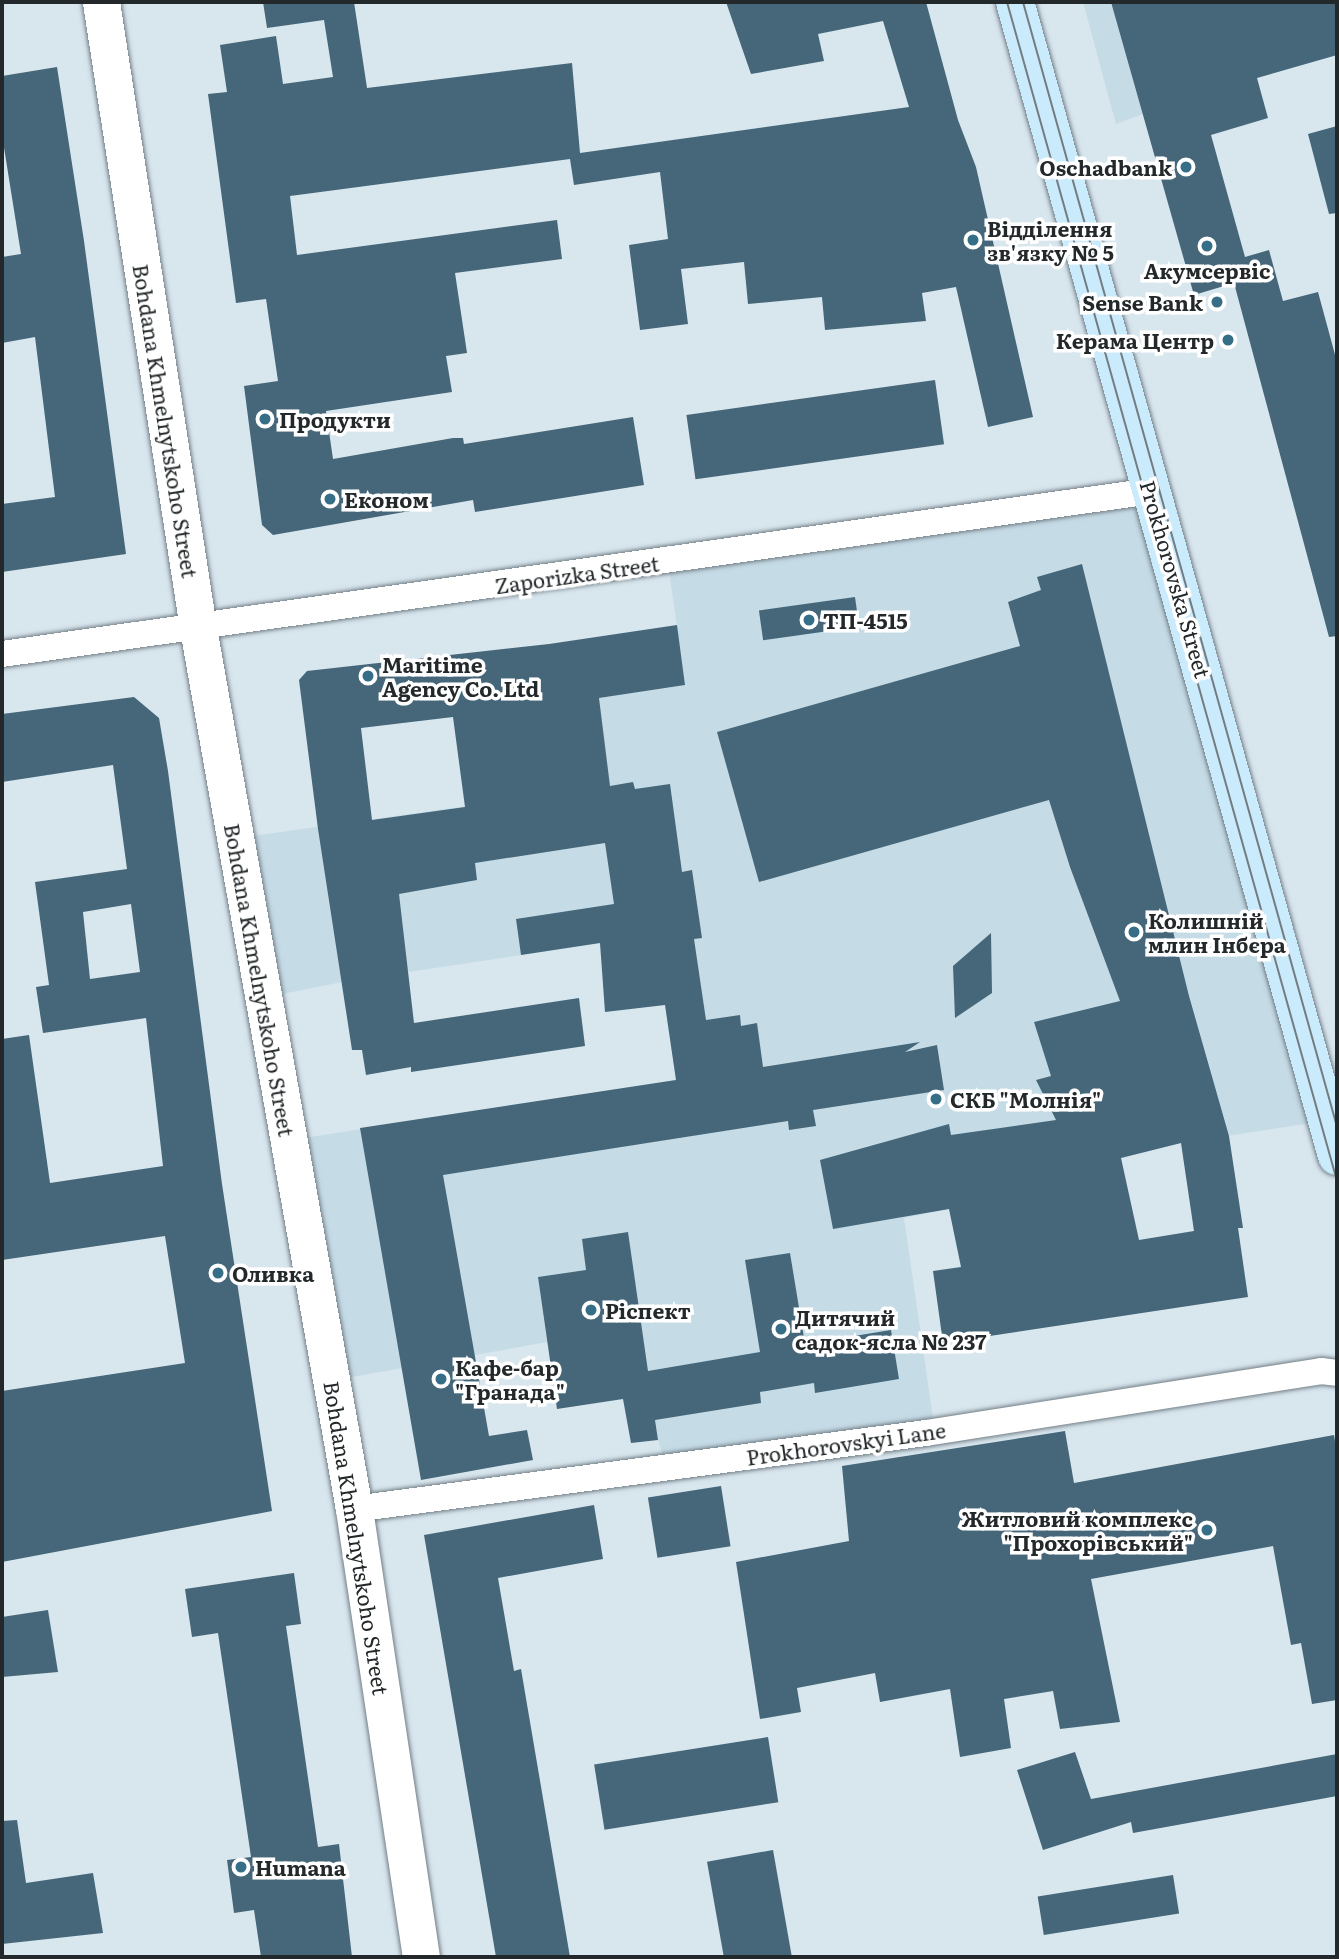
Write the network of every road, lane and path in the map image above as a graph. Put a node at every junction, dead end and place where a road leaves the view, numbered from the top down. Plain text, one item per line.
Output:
1 (102, 2) edge
2 (1014, 2) edge
3 (1151, 491) junction
4 (198, 628) junction
5 (2, 654) edge
6 (1337, 1156) edge
7 (1337, 1373) edge
8 (354, 1509) junction
9 (421, 1957) edge

1 - 4 main road, Bohdana Khmelnytskoho Street
2 - 3 main road, Prokhorovska Street
3 - 4 street, Zaporizka Street
3 - 6 main road, Prokhorovska Street
4 - 5 street, Zaporizka Street
4 - 8 main road, Bohdana Khmelnytskoho Street
7 - 8 street, Prokhorovskyi Lane
8 - 9 main road, Bohdana Khmelnytskoho Street

